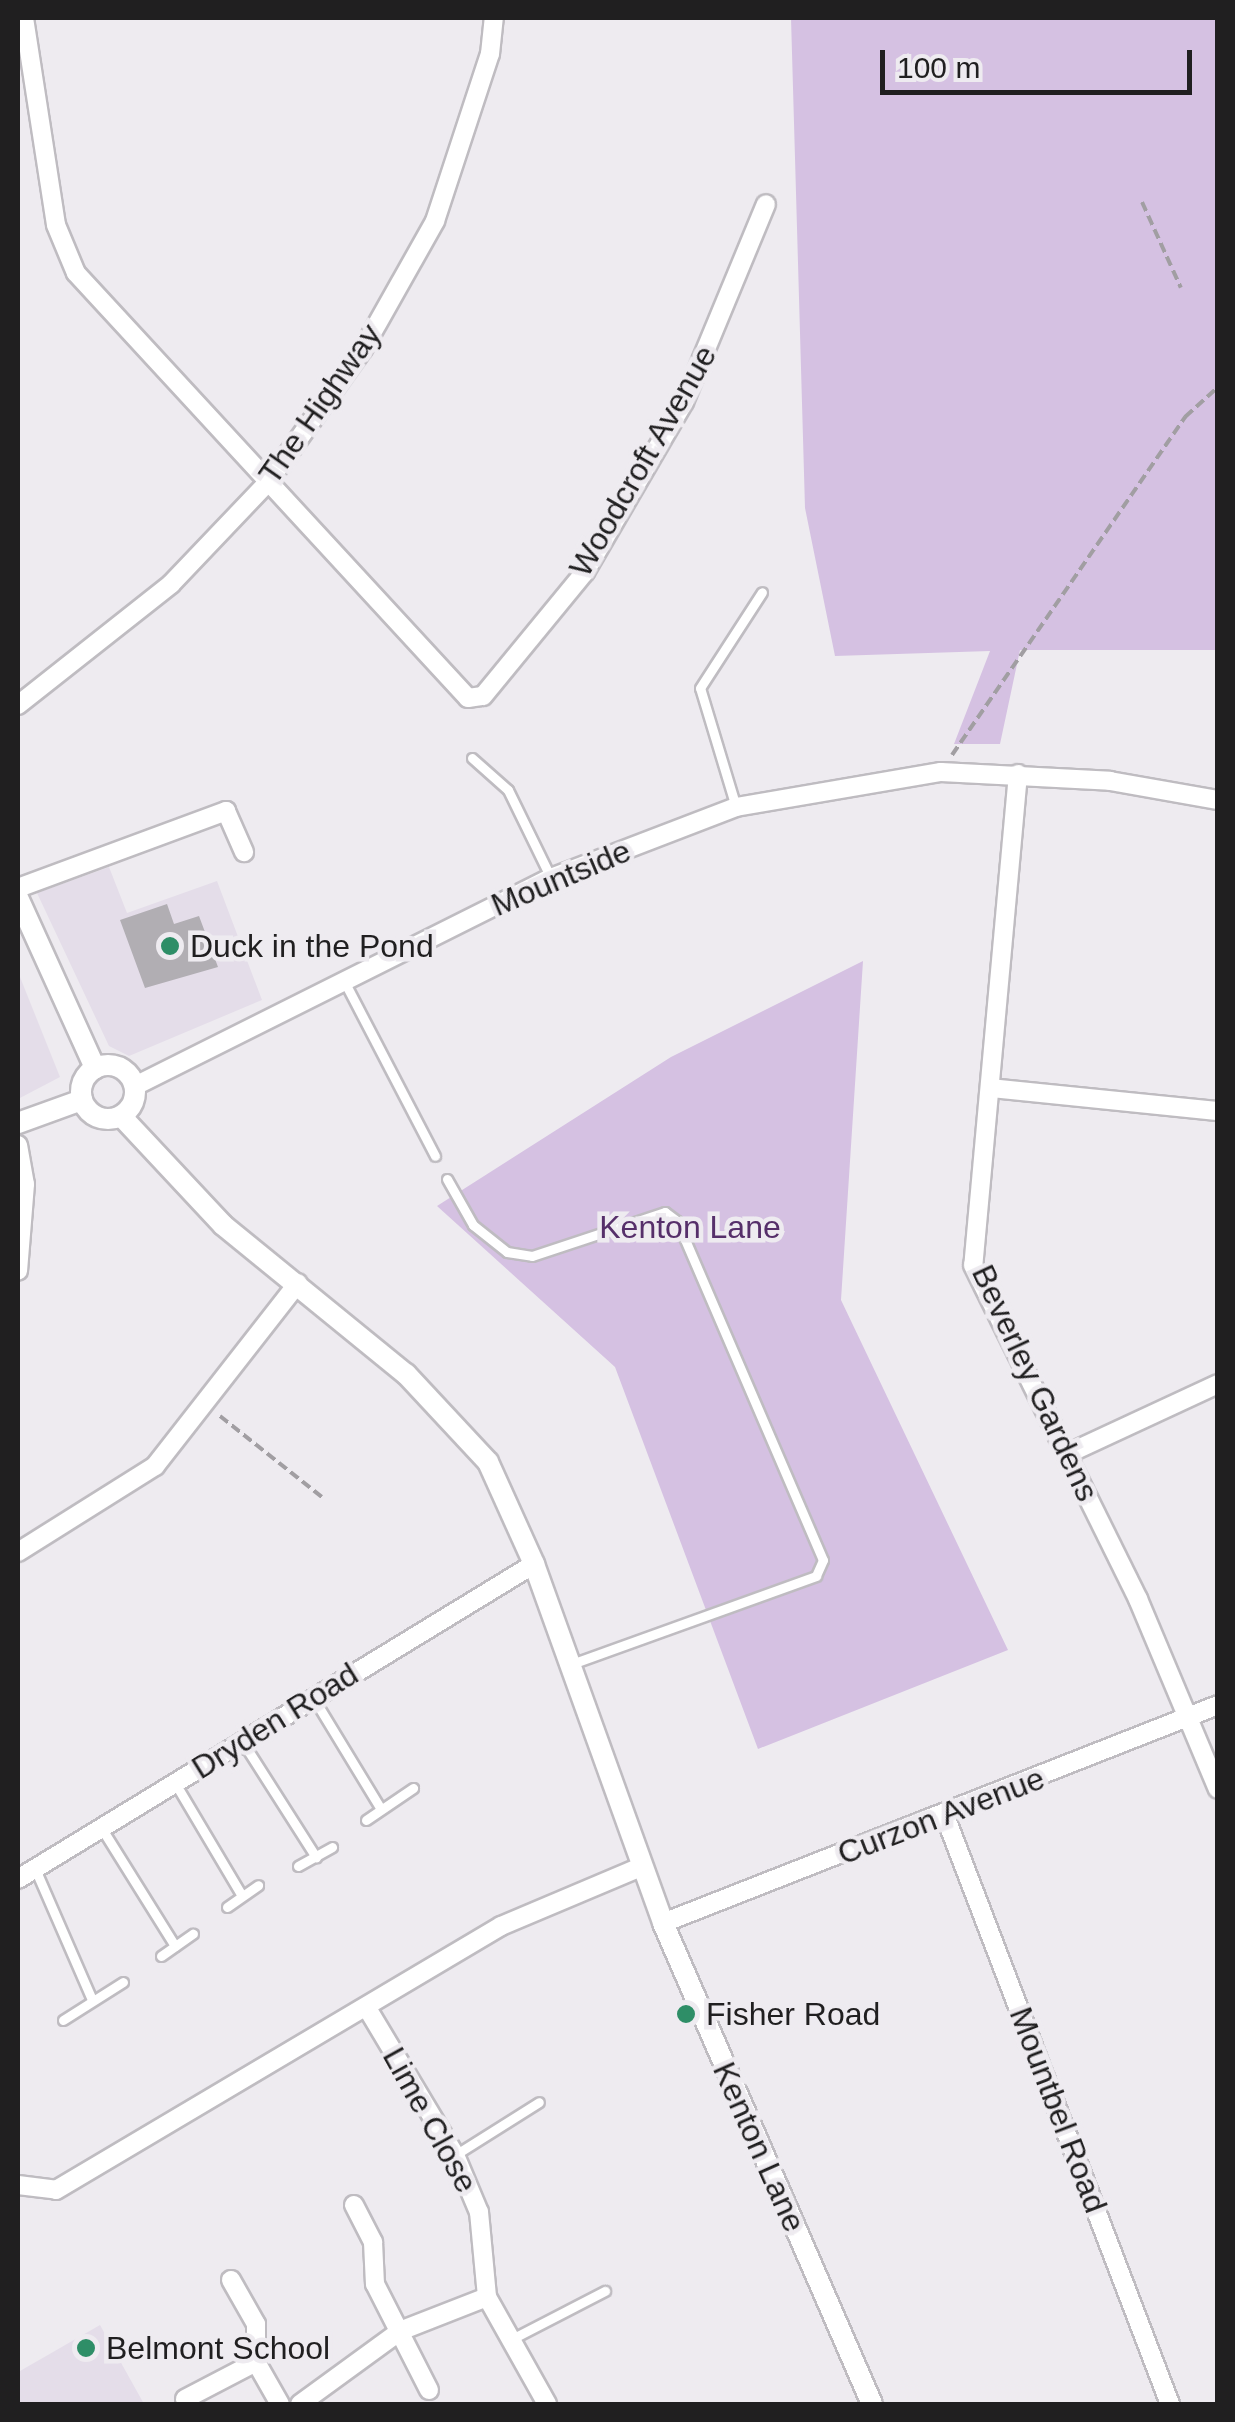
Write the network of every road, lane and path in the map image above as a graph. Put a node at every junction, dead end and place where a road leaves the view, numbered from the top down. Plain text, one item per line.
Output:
1 (24, 18) edge
2 (494, 18) edge
3 (1142, 202) dead end
4 (766, 204) dead end
5 (1182, 288) dead end
6 (1218, 387) edge
7 (268, 482) junction
8 (762, 592) dead end
9 (18, 705) edge
10 (472, 758) dead end
11 (941, 772) junction
12 (1018, 774) junction
13 (1218, 800) edge
14 (736, 807) junction
15 (244, 852) dead end
16 (551, 878) junction
17 (18, 888) edge
18 (18, 898) edge
19 (344, 981) junction
20 (95, 1068) junction
21 (135, 1086) junction
22 (991, 1088) junction
23 (82, 1100) junction
24 (1218, 1111) edge
25 (122, 1117) junction
26 (18, 1123) edge
27 (18, 1146) edge
28 (435, 1156) dead end
29 (447, 1180) dead end
30 (18, 1271) edge
31 (298, 1284) junction
32 (1218, 1384) edge
33 (204, 1404) junction
34 (1066, 1454) junction
35 (322, 1497) dead end
36 (18, 1552) edge
37 (534, 1564) junction
38 (569, 1664) junction
39 (313, 1696) junction
40 (1218, 1705) edge
41 (1189, 1716) junction
42 (242, 1741) junction
43 (175, 1783) junction
44 (413, 1788) dead end
45 (1218, 1789) edge
46 (381, 1808) junction
47 (945, 1816) junction
48 (366, 1820) dead end
49 (102, 1830) junction
50 (332, 1847) dead end
51 (316, 1857) junction
52 (298, 1866) dead end
53 (641, 1867) junction
54 (36, 1871) junction
55 (18, 1879) edge
56 (258, 1886) dead end
57 (242, 1896) junction
58 (227, 1907) dead end
59 (663, 1923) junction
60 (193, 1934) dead end
61 (175, 1946) junction
62 (162, 1956) dead end
63 (123, 1982) dead end
64 (92, 2000) junction
65 (368, 2008) junction
66 (63, 2020) dead end
67 (539, 2102) dead end
68 (455, 2155) junction
69 (18, 2186) edge
70 (354, 2206) dead end
71 (231, 2280) dead end
72 (604, 2291) dead end
73 (486, 2297) junction
74 (400, 2332) junction
75 (510, 2340) junction
76 (256, 2362) junction
77 (429, 2397) edge
78 (185, 2398) dead end
79 (280, 2404) edge
80 (300, 2404) edge
81 (547, 2404) edge
82 (872, 2404) edge
83 (1170, 2404) edge

1 - 7 street
2 - 7 street, The Highway
3 - 5 path
4 - 7 street, Woodcroft Avenue
6 - 11 path
7 - 9 street, The Highway
8 - 14 lane
10 - 16 lane
11 - 12 street, Mountside
11 - 14 street, Mountside
12 - 13 street, Mountside
12 - 22 street, Beverley Gardens
14 - 16 street, Mountside
15 - 17 street
16 - 19 street, Mountside
18 - 20 street
19 - 21 street, Mountside
19 - 28 lane
20 - 21 street
20 - 23 street
21 - 25 street
22 - 24 street
22 - 34 street, Beverley Gardens
23 - 25 street
23 - 26 street
25 - 31 street, Kenton Lane
27 - 30 street
29 - 38 lane
31 - 33 street
31 - 37 street, Kenton Lane
32 - 34 street
33 - 35 path
33 - 36 street
34 - 41 street, Beverley Gardens
37 - 38 street, Kenton Lane
37 - 39 street, Dryden Road
38 - 53 street, Kenton Lane
39 - 42 street, Dryden Road
39 - 46 lane
40 - 41 street, Curzon Avenue
41 - 45 street, Beverley Gardens
41 - 47 street, Curzon Avenue
42 - 43 street, Dryden Road
42 - 51 lane
43 - 49 street, Dryden Road
43 - 57 lane
44 - 46 lane
46 - 48 lane
47 - 59 street, Curzon Avenue
47 - 83 street, Mountbel Road
49 - 54 street, Dryden Road
49 - 61 lane
50 - 51 lane
51 - 52 lane
53 - 59 street, Kenton Lane
53 - 65 street
54 - 55 street, Dryden Road
54 - 64 lane
56 - 57 lane
57 - 58 lane
59 - 82 street, Kenton Lane
60 - 61 lane
61 - 62 lane
63 - 64 lane
64 - 66 lane
65 - 68 street, Lime Close
65 - 69 street
67 - 68 lane
68 - 73 street, Lime Close
70 - 74 street
71 - 76 street
72 - 75 lane
73 - 74 street
73 - 75 street, Lime Close
74 - 77 street
74 - 80 street
75 - 81 street, Lime Close
76 - 78 street
76 - 79 street

